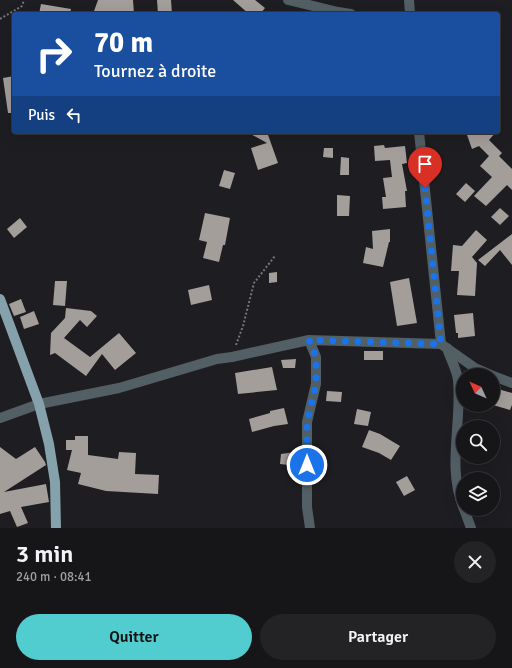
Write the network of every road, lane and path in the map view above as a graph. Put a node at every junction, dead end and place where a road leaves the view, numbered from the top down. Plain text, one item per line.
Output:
1 (24, 0) edge
2 (288, 0) edge
3 (409, 0) edge
4 (338, 12) edge
5 (410, 12) edge
6 (0, 18) edge
7 (419, 134) edge
8 (275, 256) dead end
9 (0, 299) edge
10 (309, 340) junction
11 (444, 346) junction
12 (232, 357) junction
13 (475, 368) edge
14 (500, 378) edge
15 (512, 383) edge
16 (39, 404) junction
17 (0, 418) edge
18 (456, 472) edge
19 (466, 516) edge
20 (56, 528) edge
21 (310, 528) edge
22 (471, 528) edge

1 - 6 path
2 - 4 street
3 - 5 street
7 - 11 street
8 - 12 path
9 - 16 main road
10 - 11 street
10 - 12 street
10 - 21 street
11 - 13 street
11 - 18 street
12 - 16 street
14 - 15 street
16 - 17 street
16 - 20 main road
19 - 22 street

